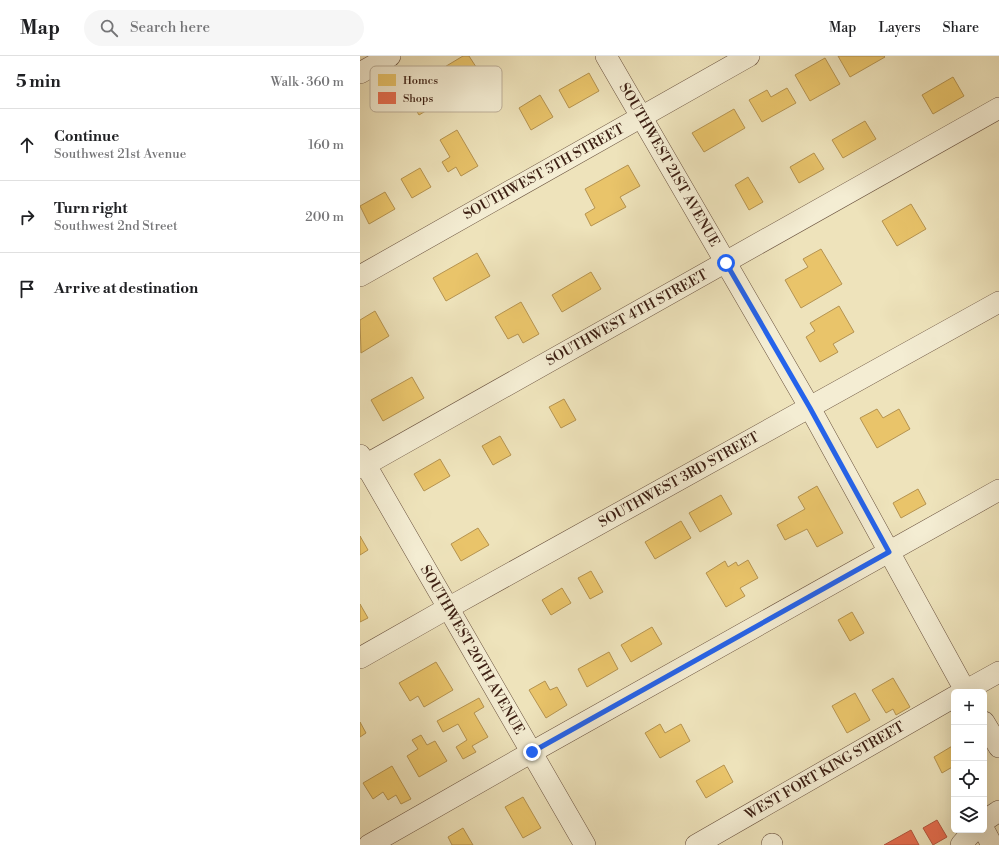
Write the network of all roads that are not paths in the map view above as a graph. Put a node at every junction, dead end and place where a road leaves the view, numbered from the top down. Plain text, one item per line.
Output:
1 (390, 56) edge
2 (606, 56) edge
3 (748, 56) edge
4 (372, 66) edge
5 (370, 67) edge
6 (360, 73) edge
7 (999, 108) edge
8 (641, 117) junction
9 (726, 263) junction
10 (360, 276) edge
11 (999, 302) edge
12 (810, 408) junction
13 (362, 462) edge
14 (999, 490) edge
15 (889, 552) junction
16 (448, 608) junction
17 (360, 658) edge
18 (999, 672) edge
19 (960, 689) edge
20 (969, 689) edge
21 (951, 699) edge
22 (986, 725) edge
23 (999, 747) edge
24 (532, 752) junction
25 (999, 811) edge
26 (987, 819) edge
27 (971, 833) edge
28 (986, 833) edge
29 (369, 845) edge
30 (585, 845) edge
31 (696, 845) edge
32 (961, 845) edge
33 (992, 845) edge

1 - 4 street
2 - 8 street, SOUTHWEST 21ST AVENUE
3 - 8 street, SOUTHWEST 5TH STREET
5 - 6 street
7 - 9 street, SOUTHWEST 4TH STREET
8 - 9 street, SOUTHWEST 21ST AVENUE
8 - 10 street, SOUTHWEST 5TH STREET
9 - 12 street, SOUTHWEST 21ST AVENUE
9 - 13 street, SOUTHWEST 4TH STREET
11 - 12 street, SOUTHWEST 3RD STREET
12 - 15 street, SOUTHWEST 21ST AVENUE
12 - 16 street, SOUTHWEST 3RD STREET
13 - 16 street, SOUTHWEST 20TH AVENUE
14 - 15 street
15 - 19 street, SOUTHWEST 21ST AVENUE
15 - 24 street
16 - 17 street, SOUTHWEST 3RD STREET
16 - 24 street, SOUTHWEST 20TH AVENUE
18 - 20 street, WEST FORT KING STREET
21 - 31 street, WEST FORT KING STREET
22 - 23 street
24 - 29 street
24 - 30 street, SOUTHWEST 20TH AVENUE
25 - 26 street
27 - 32 street
28 - 33 street

